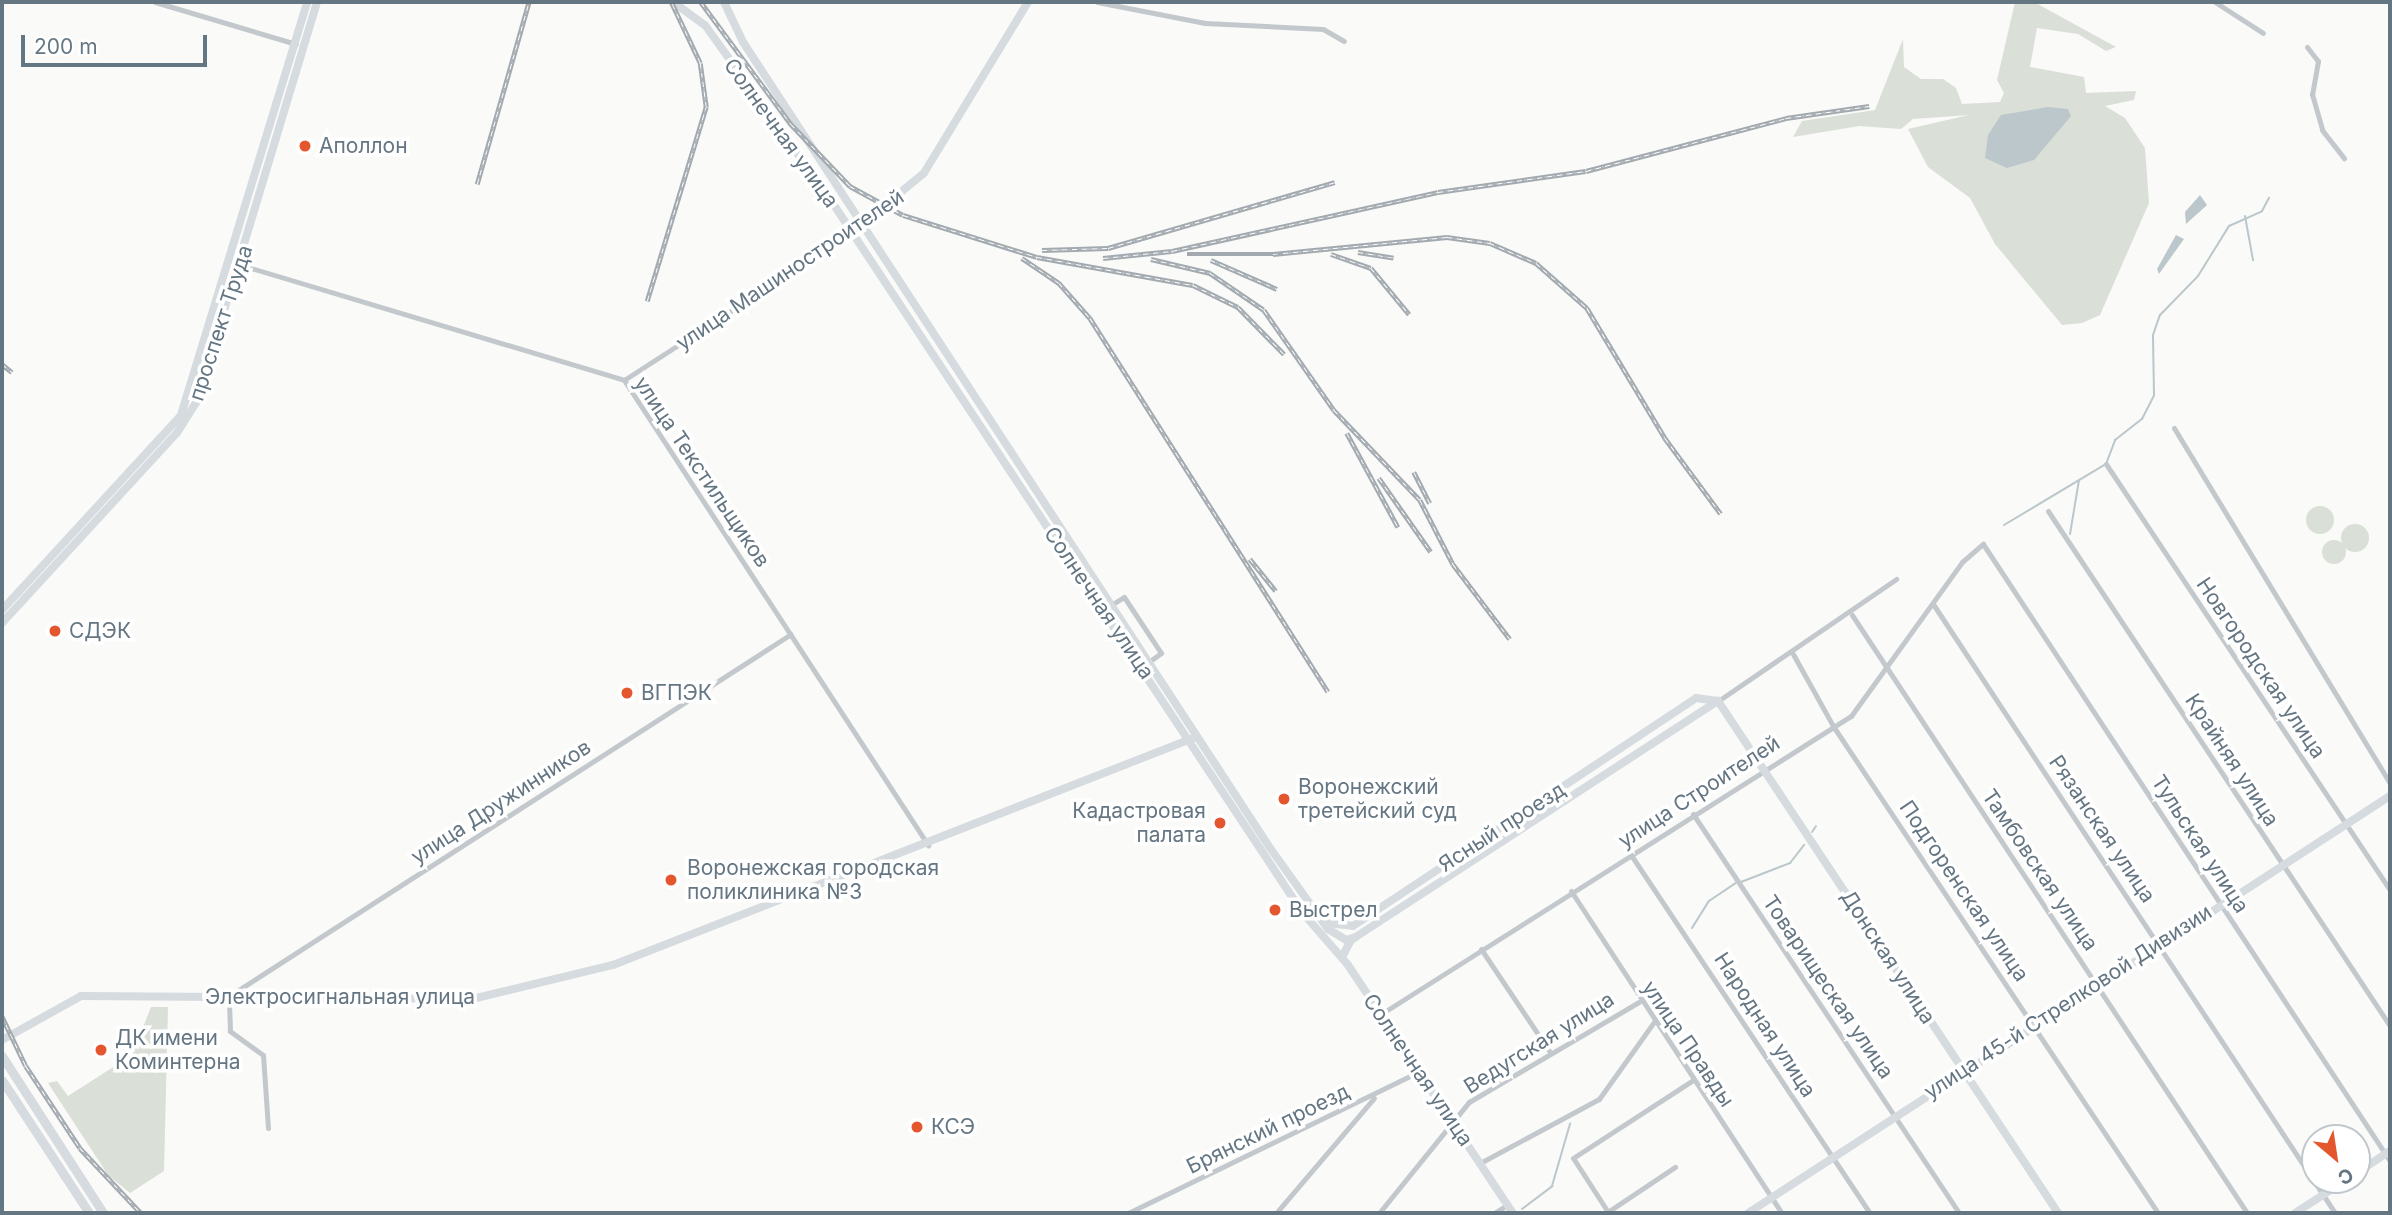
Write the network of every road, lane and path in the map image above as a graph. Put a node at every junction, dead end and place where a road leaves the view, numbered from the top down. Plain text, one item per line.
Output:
1 (155, 2) edge
2 (307, 2) edge
3 (317, 2) edge
4 (673, 2) edge
5 (724, 2) edge
6 (1028, 2) edge
7 (1097, 2) edge
8 (2215, 2) edge
9 (2263, 33) dead end
10 (1344, 41) dead end
11 (300, 46) junction
12 (2307, 47) dead end
13 (813, 147) junction
14 (798, 156) junction
15 (2344, 158) dead end
16 (863, 225) junction
17 (851, 233) junction
18 (231, 262) junction
19 (241, 265) junction
20 (624, 380) junction
21 (2174, 428) dead end
22 (2106, 464) dead end
23 (122, 487) junction
24 (2048, 511) dead end
25 (1983, 544) joint
26 (1896, 579) dead end
27 (1933, 604) junction
28 (1111, 605) junction
29 (2, 610) edge
30 (1852, 615) junction
31 (2, 623) edge
32 (791, 634) junction
33 (1793, 654) junction
34 (1147, 663) junction
35 (1888, 670) junction
36 (1718, 701) junction
37 (1669, 718) junction
38 (1833, 726) junction
39 (1193, 739) junction
40 (1660, 739) junction
41 (1763, 769) junction
42 (2390, 783) edge
43 (2390, 796) edge
44 (1693, 814) junction
45 (2344, 822) junction
46 (928, 845) junction
47 (1631, 855) junction
48 (2280, 862) junction
49 (2390, 890) edge
50 (1571, 891) junction
51 (2220, 902) junction
52 (1322, 919) junction
53 (1356, 937) junction
54 (2158, 943) junction
55 (1481, 949) junction
56 (1342, 957) junction
57 (2097, 983) junction
58 (229, 996) junction
59 (1639, 1002) junction
60 (1381, 1014) junction
61 (1654, 1022) junction
62 (2035, 1024) junction
63 (2390, 1026) edge
64 (2, 1040) edge
65 (1550, 1052) junction
66 (2, 1056) edge
67 (1421, 1071) junction
68 (1964, 1071) junction
69 (1693, 1080) junction
70 (2, 1082) edge
71 (1377, 1095) junction
72 (1895, 1116) junction
73 (1454, 1122) junction
74 (268, 1128) dead end
75 (2389, 1155) edge
76 (1833, 1157) junction
77 (1480, 1163) junction
78 (2371, 1165) edge
79 (1675, 1167) dead end
80 (2323, 1195) junction
81 (1771, 1198) junction
82 (1507, 1205) junction
83 (89, 1213) edge
84 (103, 1213) edge
85 (1128, 1213) edge
86 (1276, 1213) edge
87 (1379, 1213) edge
88 (1494, 1213) edge
89 (1513, 1213) edge
90 (1607, 1213) edge
91 (1748, 1213) edge
92 (1782, 1213) edge
93 (1870, 1213) edge
94 (1959, 1213) edge
95 (2058, 1213) edge
96 (2158, 1213) edge
97 (2247, 1213) edge
98 (2295, 1213) edge
99 (2335, 1213) edge

1 - 11 street
2 - 11 main road, проспект Труда
3 - 11 main road, проспект Труда
4 - 14 main road, Солнечная улица
5 - 13 main road, Солнечная улица
6 - 16 main road, улица Машиностроителей
7 - 10 street
8 - 9 street
11 - 18 main road, проспект Труда
11 - 19 main road, проспект Труда
12 - 15 street
13 - 14 main road
13 - 16 main road, Солнечная улица
14 - 17 main road, Солнечная улица
16 - 17 main road, улица Машиностроителей
16 - 28 main road, Солнечная улица
17 - 20 street, улица Машиностроителей
17 - 39 main road, Солнечная улица
18 - 19 main road
18 - 23 main road, проспект Труда
19 - 20 street, улица Текстильщиков
19 - 23 main road, проспект Труда
20 - 32 street, улица Текстильщиков
21 - 42 street
22 - 45 street, Новгородская улица
23 - 29 main road, проспект Труда
23 - 31 main road, проспект Труда
24 - 48 street, Крайняя улица
25 - 27 street, улица Строителей
25 - 51 street, Тульская улица
26 - 30 street, Ясный проезд
27 - 35 street, улица Строителей
27 - 54 street, Рязанская улица
28 - 34 main road, Солнечная улица
28 - 34 street
30 - 33 street, Ясный проезд
30 - 35 street, Тамбовская улица
32 - 46 street, улица Текстильщиков
32 - 58 street, улица Дружинников
33 - 36 street, Ясный проезд
33 - 38 street, Подгоренская улица
34 - 39 main road, Солнечная улица
35 - 38 street, улица Строителей
35 - 57 street, Тамбовская улица
36 - 37 main road, Ясный проезд
36 - 40 main road, Ясный проезд
36 - 41 main road, Донская улица
37 - 40 main road
37 - 52 main road, Ясный проезд
38 - 41 street, улица Строителей
38 - 62 street, Подгоренская улица
39 - 46 main road, Электросигнальная улица
39 - 52 main road, Солнечная улица
39 - 56 main road, Солнечная улица
40 - 53 main road, Ясный проезд
41 - 44 street, улица Строителей
41 - 68 main road, Донская улица
43 - 45 main road, улица 45-й Стрелковой Дивизии
44 - 47 street, улица Строителей
44 - 72 street, Товарищеская улица
45 - 48 main road, улица 45-й Стрелковой Дивизии
45 - 49 street, Новгородская улица
46 - 58 main road, Электросигнальная улица
47 - 50 street, улица Строителей
47 - 76 street, Народная улица
48 - 51 main road, улица 45-й Стрелковой Дивизии
48 - 63 street, Крайняя улица
50 - 55 street, улица Строителей
50 - 59 street, улица Правды
51 - 54 main road, улица 45-й Стрелковой Дивизии
51 - 75 street, Тульская улица
52 - 53 main road
53 - 56 main road, Ясный проезд
54 - 57 main road, улица 45-й Стрелковой Дивизии
54 - 80 street, Рязанская улица
55 - 60 street, улица Строителей
55 - 65 street
56 - 60 main road, Солнечная улица
57 - 62 main road, улица 45-й Стрелковой Дивизии
57 - 97 street, Тамбовская улица
58 - 64 main road, Электросигнальная улица
58 - 74 street
59 - 61 street, улица Правды
59 - 65 street, Ведугская улица
60 - 67 main road, Солнечная улица
61 - 69 street, улица Правды
61 - 77 street
62 - 68 main road, улица 45-й Стрелковой Дивизии
62 - 96 street, Подгоренская улица
65 - 73 street, Ведугская улица
66 - 84 main road
67 - 71 street, Брянский проезд
67 - 73 main road, Солнечная улица
68 - 72 main road, улица 45-й Стрелковой Дивизии
68 - 95 main road, Донская улица
69 - 81 street, улица Правды
69 - 90 street
70 - 83 main road
71 - 85 street, Брянский проезд
71 - 86 street
72 - 76 main road, улица 45-й Стрелковой Дивизии
72 - 94 street, Товарищеская улица
73 - 77 main road, Солнечная улица
73 - 87 street, Ведугская улица
75 - 78 main road
76 - 81 main road, улица 45-й Стрелковой Дивизии
76 - 93 street, Народная улица
77 - 82 main road, Солнечная улица
79 - 90 street
80 - 98 main road
80 - 99 street, Рязанская улица
81 - 91 main road, улица 45-й Стрелковой Дивизии
81 - 92 street, улица Правды
82 - 88 street
82 - 89 main road, Солнечная улица

